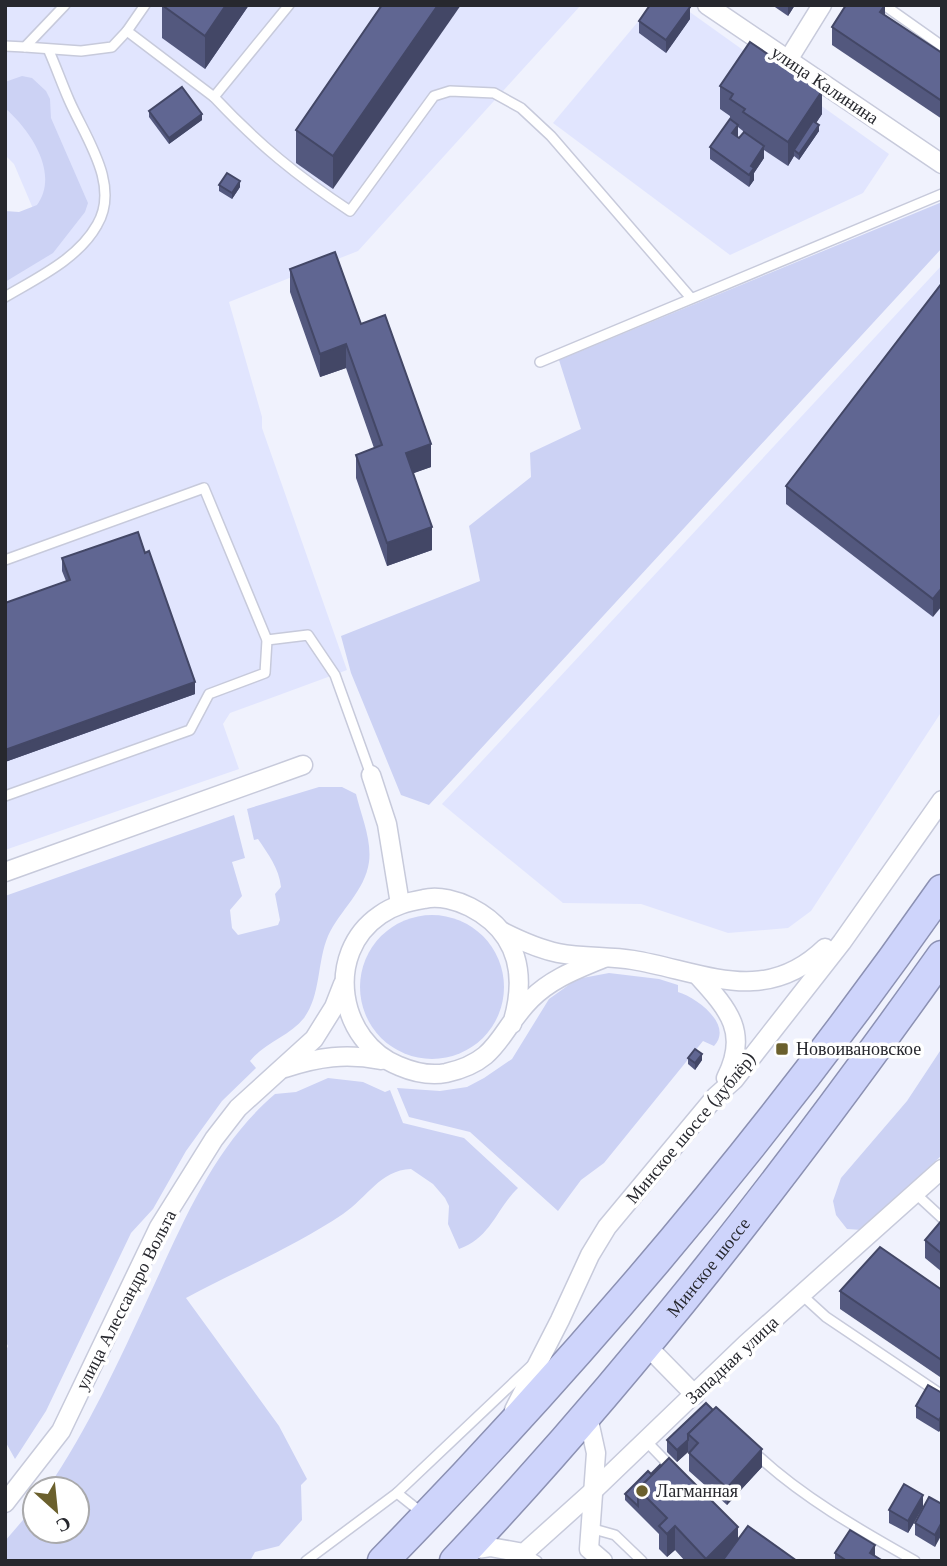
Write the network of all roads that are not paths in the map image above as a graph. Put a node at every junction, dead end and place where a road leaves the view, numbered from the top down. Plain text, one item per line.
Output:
1 (65, 5) edge
2 (145, 5) edge
3 (289, 5) edge
4 (708, 5) edge
5 (822, 5) edge
6 (884, 5) edge
7 (127, 31) junction
8 (5, 46) edge
9 (942, 46) edge
10 (25, 47) junction
11 (49, 51) junction
12 (788, 60) junction
13 (214, 97) junction
14 (942, 164) edge
15 (942, 194) edge
16 (5, 297) edge
17 (691, 298) junction
18 (540, 362) dead end
19 (5, 561) edge
20 (267, 639) junction
21 (303, 765) dead end
22 (370, 775) joint
23 (5, 796) edge
24 (942, 800) edge
25 (5, 872) edge
26 (942, 890) edge
27 (400, 904) junction
28 (855, 919) junction
29 (503, 932) junction
30 (942, 956) edge
31 (604, 958) junction
32 (699, 977) junction
33 (344, 981) junction
34 (512, 1024) junction
35 (385, 1061) junction
36 (278, 1070) junction
37 (716, 1096) junction
38 (942, 1169) edge
39 (916, 1194) junction
40 (942, 1218) edge
41 (803, 1296) junction
42 (646, 1345) junction
43 (537, 1360) junction
44 (942, 1395) edge
45 (700, 1399) junction
46 (587, 1412) junction
47 (646, 1441) junction
48 (499, 1442) junction
49 (748, 1447) edge
50 (681, 1476) edge
51 (593, 1491) junction
52 (397, 1493) junction
53 (5, 1503) edge
54 (426, 1516) junction
55 (590, 1528) junction
56 (459, 1556) edge
57 (593, 1557) edge
58 (525, 1558) edge
59 (306, 1561) edge
60 (383, 1561) edge
61 (642, 1561) edge
62 (915, 1561) edge

1 - 10 lane
2 - 7 lane
3 - 13 lane
4 - 12 street, улица Калинина
5 - 12 street
6 - 9 lane
7 - 11 lane
7 - 13 lane
8 - 10 lane
10 - 11 lane
11 - 16 lane
12 - 14 street, улица Калинина
13 - 17 lane
15 - 17 lane
17 - 18 lane
19 - 20 lane
20 - 22 lane
20 - 23 lane
21 - 25 street
22 - 27 street
24 - 28 street, Минское шоссе (дублёр)
26 - 48 highway
27 - 29 street
27 - 33 street
28 - 32 street
28 - 37 street, Минское шоссе (дублёр)
29 - 31 street
29 - 34 street
30 - 42 highway, Минское шоссе
31 - 32 street
31 - 34 street
32 - 37 street
33 - 35 street
33 - 36 street, улица Алессандро Вольта
34 - 35 street
35 - 36 street
36 - 53 street, улица Алессандро Вольта
37 - 43 street, Минское шоссе (дублёр)
38 - 39 street, Западная улица
39 - 40 lane
39 - 41 street, Западная улица
41 - 44 lane
41 - 45 street, Западная улица
42 - 45 street
42 - 46 highway, Минское шоссе
43 - 48 street, Минское шоссе (дублёр)
43 - 52 lane
45 - 47 street, Западная улица
46 - 51 street
46 - 56 highway, Минское шоссе
47 - 50 lane
47 - 51 street, Западная улица
48 - 54 highway
49 - 62 lane
51 - 55 street
51 - 58 street, Западная улица
52 - 54 lane
52 - 59 lane
54 - 60 highway
55 - 57 street
55 - 61 lane
56 - 58 street

